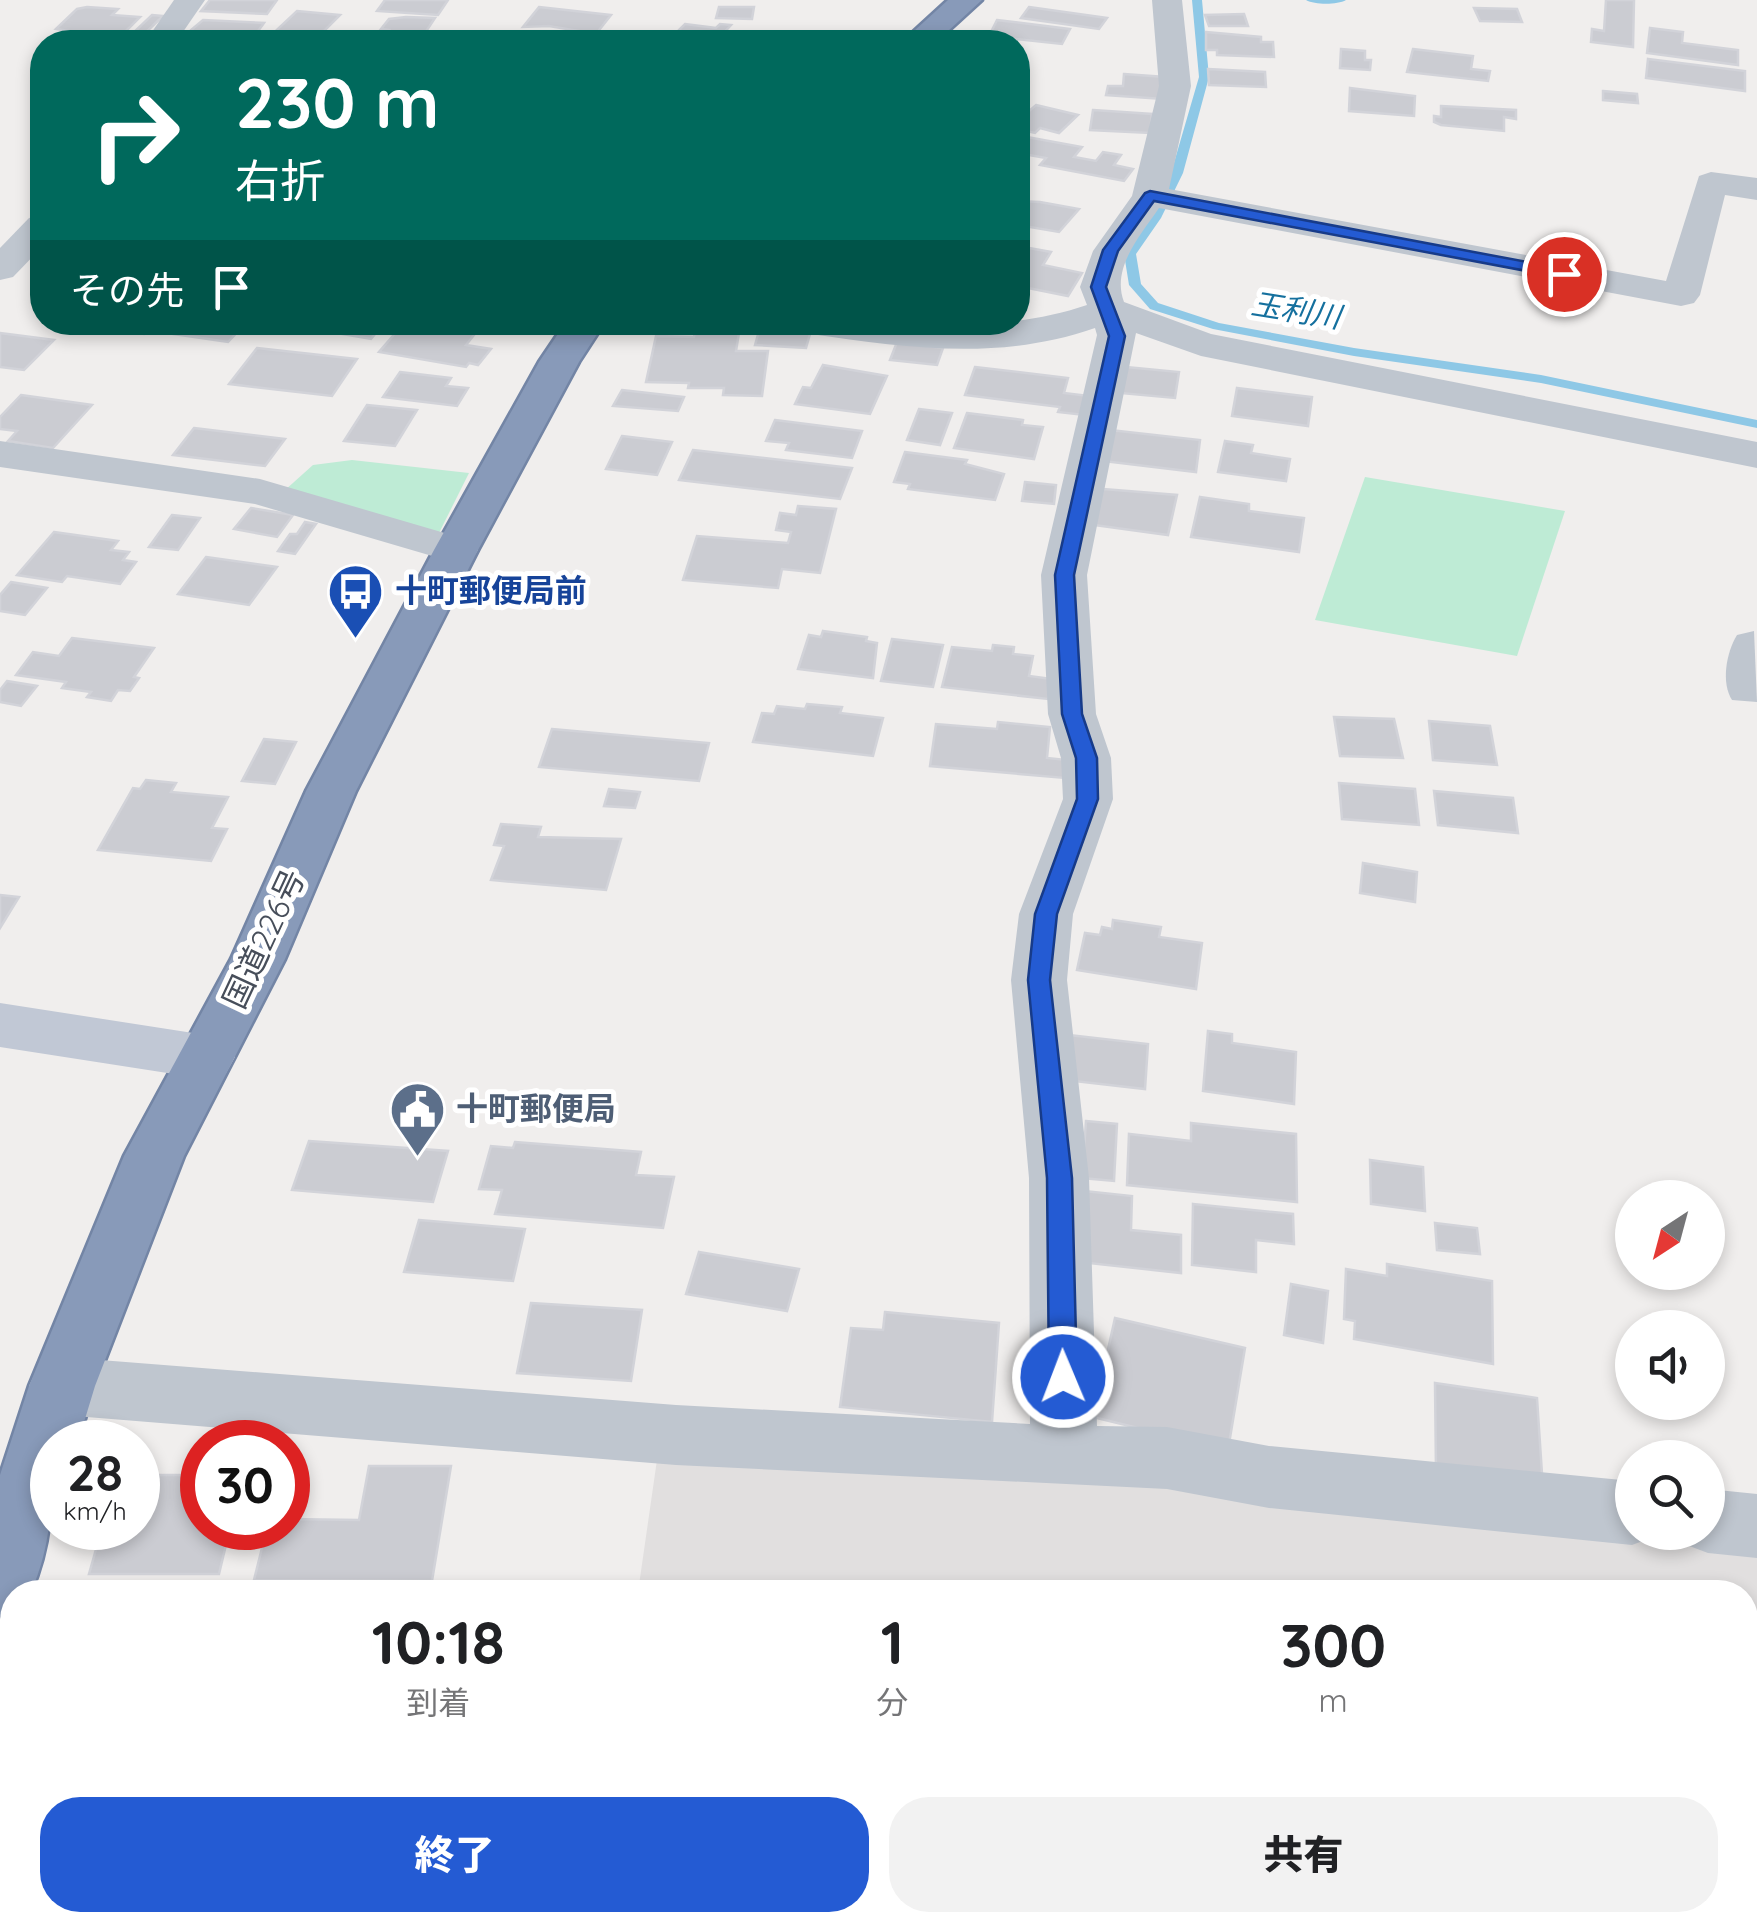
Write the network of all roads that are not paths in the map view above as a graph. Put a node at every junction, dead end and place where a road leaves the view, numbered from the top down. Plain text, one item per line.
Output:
1 (190, 0) edge
2 (967, 0) edge
3 (1167, 0) edge
4 (169, 30) edge
5 (931, 30) edge
6 (1757, 190) edge
7 (1159, 198) junction
8 (30, 238) edge
9 (0, 269) edge
10 (1110, 310) junction
11 (1030, 333) edge
12 (577, 335) edge
13 (923, 335) edge
14 (1016, 335) edge
15 (0, 454) edge
16 (1757, 455) edge
17 (456, 550) junction
18 (0, 1026) edge
19 (206, 1057) junction
20 (62, 1386) junction
21 (1064, 1456) junction
22 (1615, 1511) edge
23 (1725, 1523) edge
24 (1757, 1526) edge
25 (1, 1580) edge

1 - 4 street
2 - 5 highway
3 - 7 street
6 - 7 street
7 - 10 street
8 - 9 street
10 - 11 street
10 - 16 street
10 - 21 street
12 - 17 highway, 国道226号
13 - 14 street
15 - 17 street
17 - 19 highway, 国道226号
18 - 19 street
19 - 20 highway, 国道226号
20 - 21 street
20 - 25 highway, 国道226号
21 - 22 street
23 - 24 street

